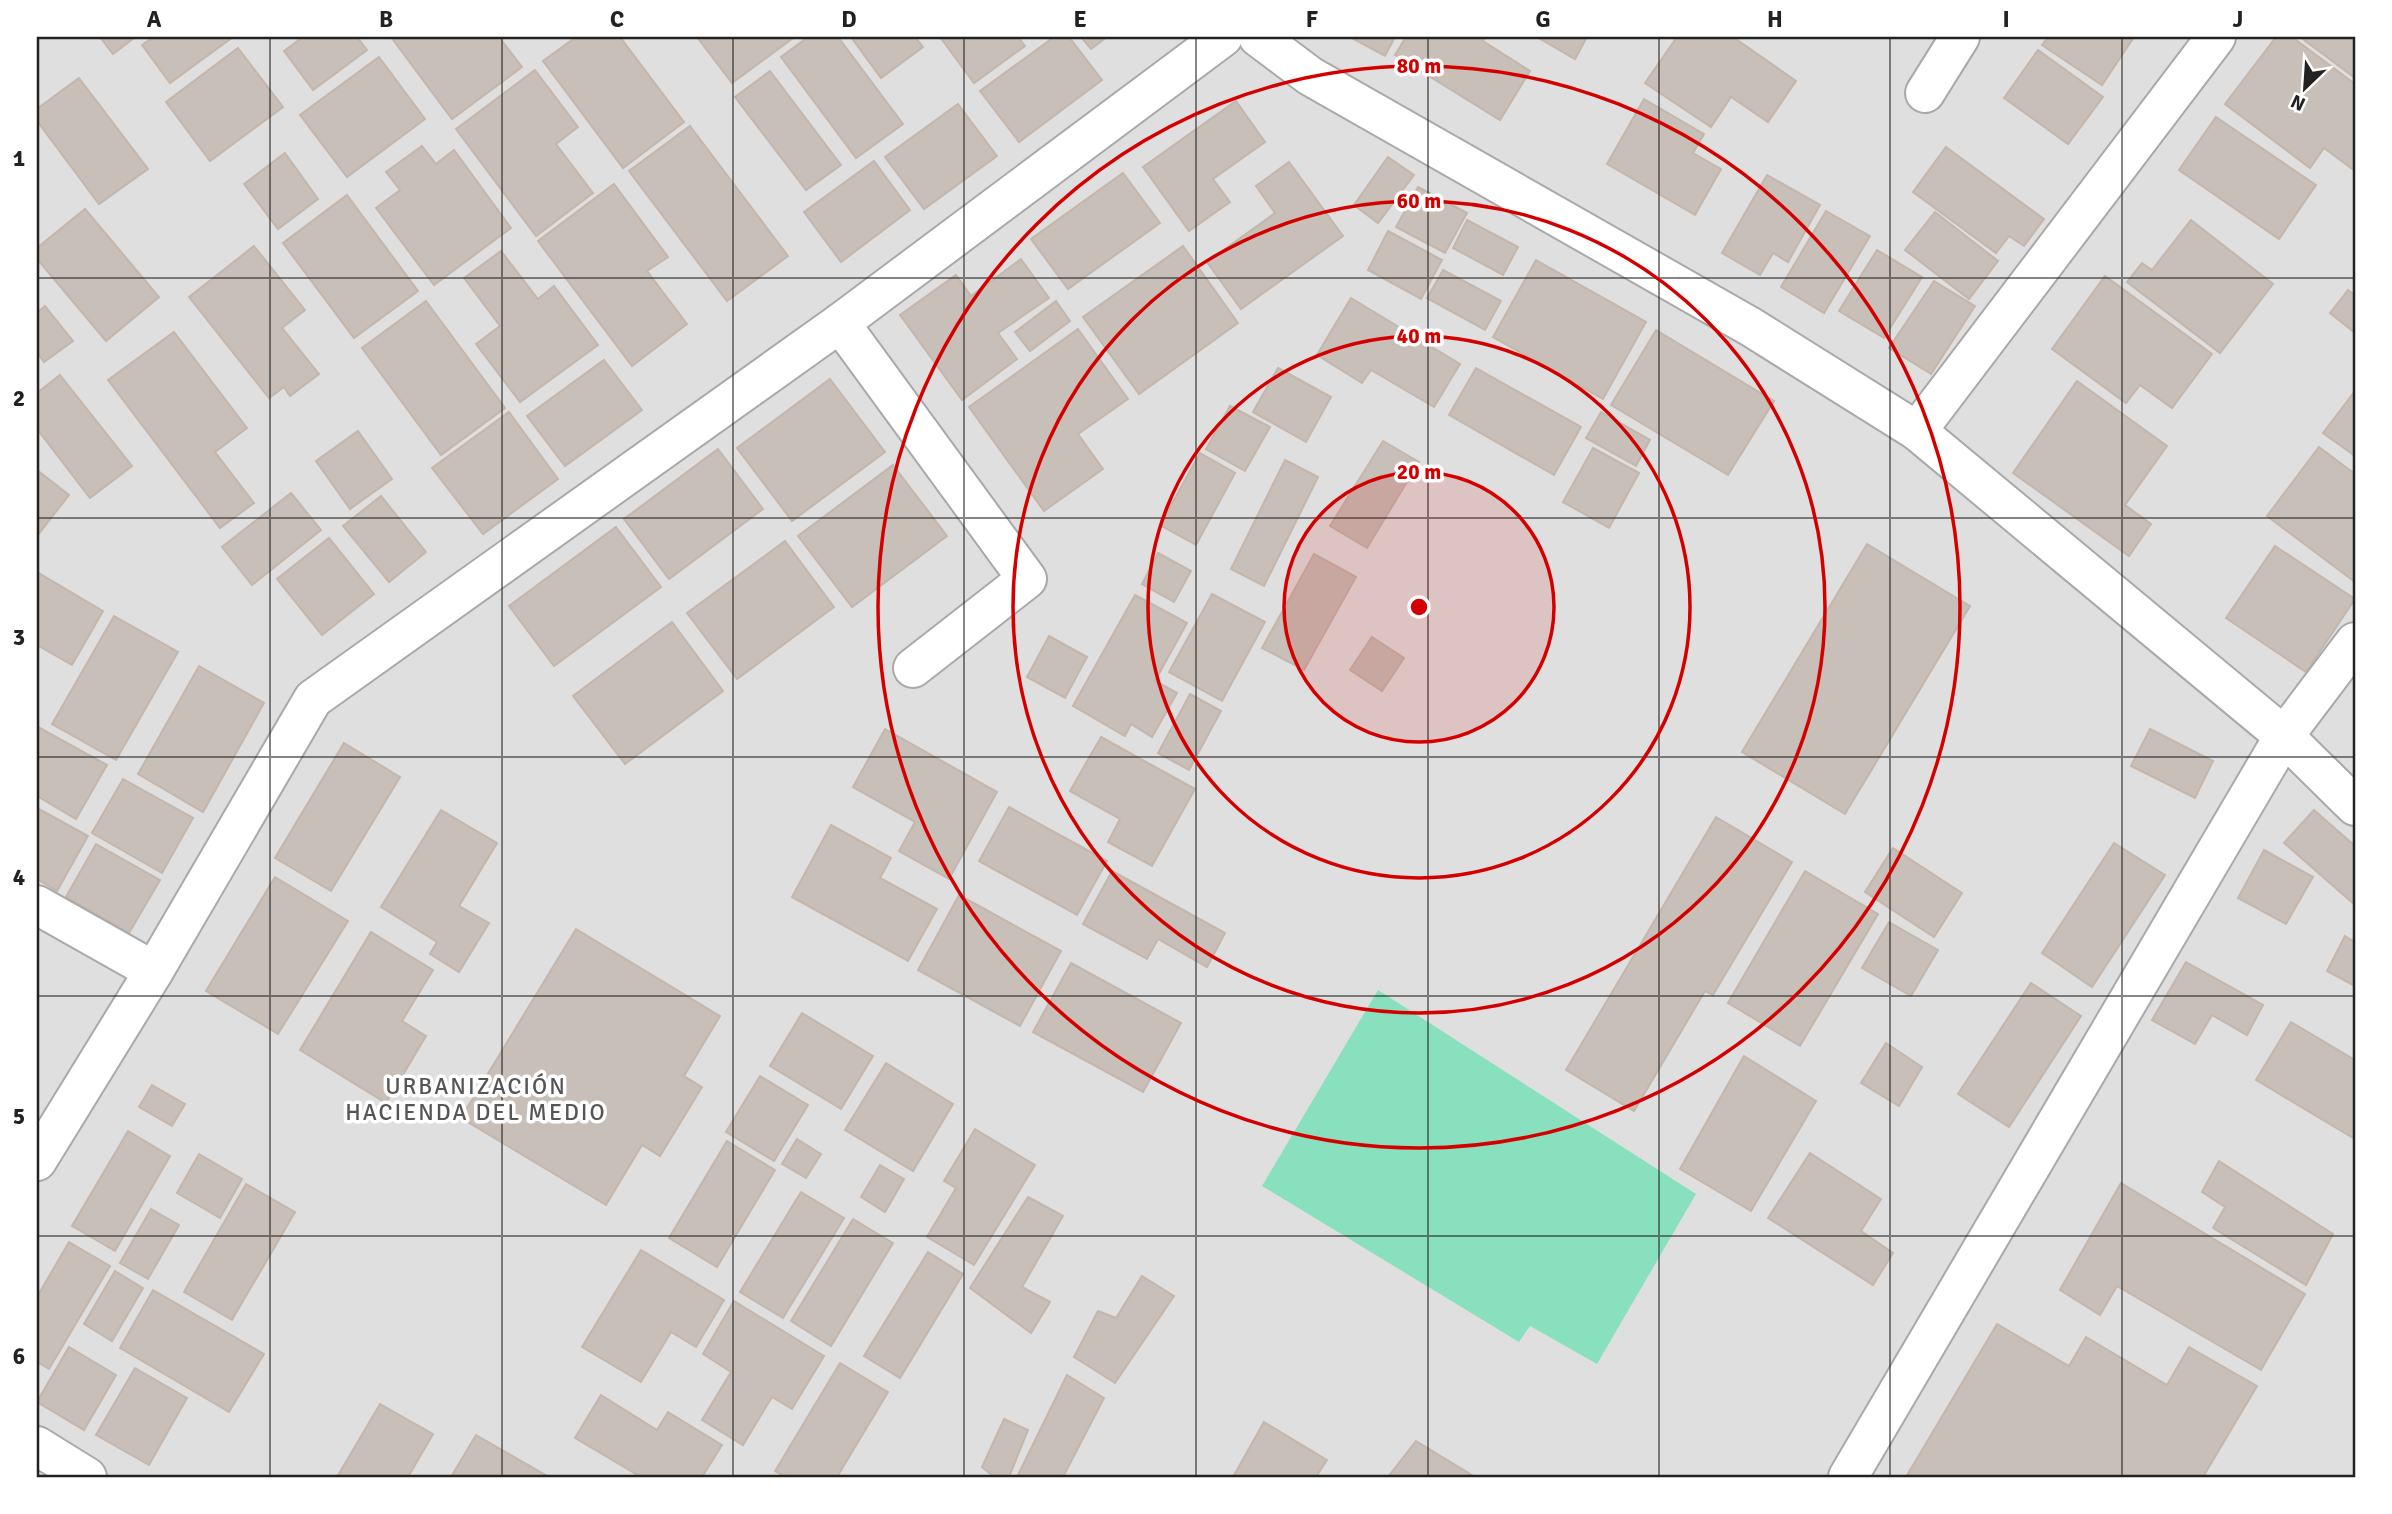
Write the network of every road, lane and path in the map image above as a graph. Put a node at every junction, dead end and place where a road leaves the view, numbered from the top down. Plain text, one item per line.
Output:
1 (1223, 37) edge
2 (1258, 37) edge
3 (1960, 37) edge
4 (2216, 37) edge
5 (1925, 93) dead end
6 (840, 324) junction
7 (1917, 431) junction
8 (2355, 642) edge
9 (913, 668) dead end
10 (2284, 736) junction
11 (2355, 806) edge
12 (37, 905) edge
13 (153, 971) junction
14 (37, 1161) edge
15 (37, 1446) edge
16 (87, 1477) edge
17 (1848, 1477) edge

1 - 6 street
2 - 7 street
3 - 5 street
4 - 7 street
6 - 9 street
6 - 13 street
7 - 10 street
8 - 10 street
10 - 11 street
10 - 17 street
12 - 13 street
13 - 14 street
15 - 16 street

